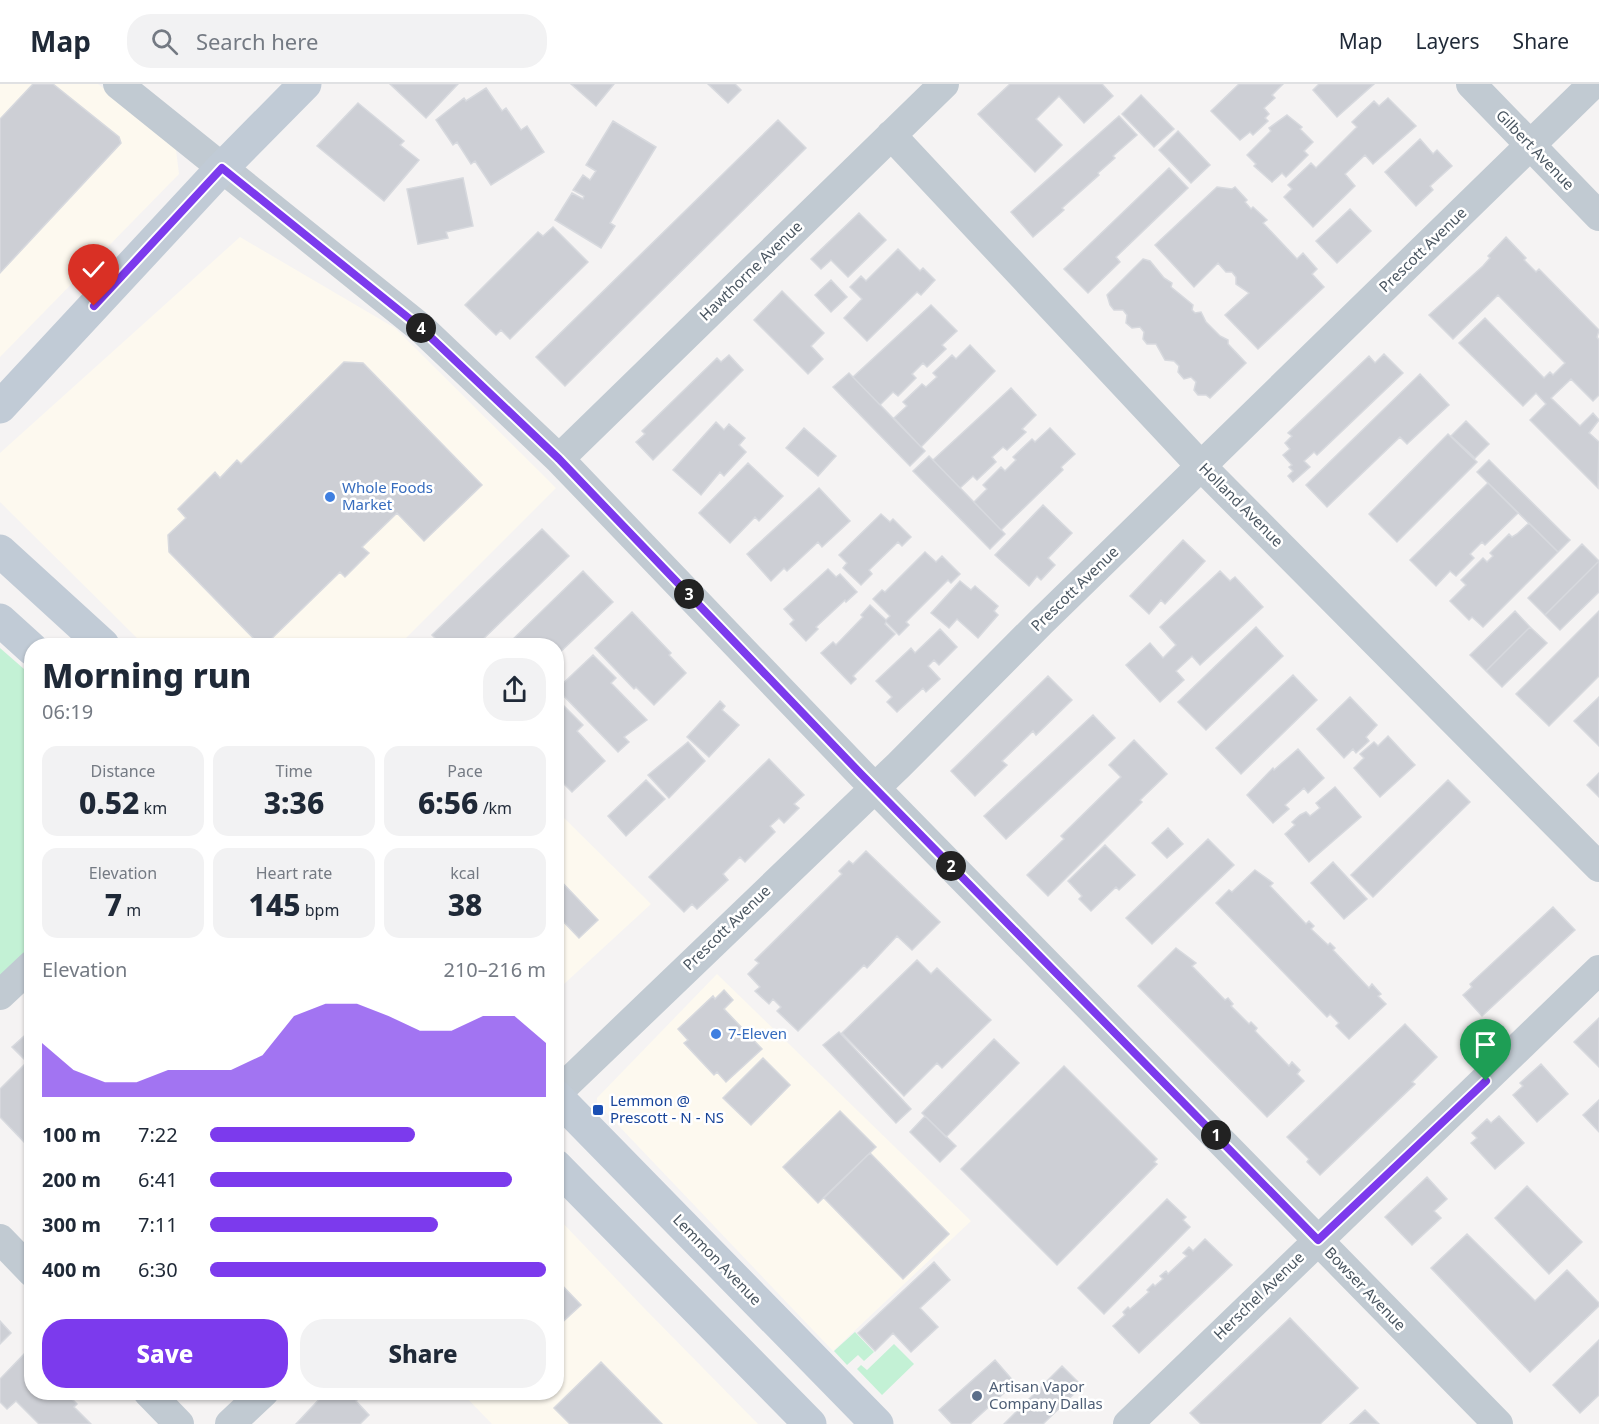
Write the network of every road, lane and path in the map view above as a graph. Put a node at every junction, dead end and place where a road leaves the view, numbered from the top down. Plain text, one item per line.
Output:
1 (118, 84) edge
2 (305, 84) edge
3 (944, 84) edge
4 (1471, 84) edge
5 (1593, 84) edge
6 (891, 135) junction
7 (1529, 147) junction
8 (222, 168) junction
9 (1599, 216) edge
10 (0, 407) edge
11 (559, 459) junction
12 (1202, 466) junction
13 (0, 551) edge
14 (0, 620) edge
15 (95, 638) edge
16 (24, 642) edge
17 (875, 788) junction
18 (1599, 867) edge
19 (1599, 970) edge
20 (24, 972) edge
21 (0, 995) edge
22 (564, 1087) edge
23 (564, 1103) edge
24 (564, 1174) edge
25 (0, 1239) edge
26 (1318, 1240) junction
27 (24, 1264) edge
28 (156, 1400) edge
29 (256, 1400) edge
30 (179, 1424) edge
31 (230, 1424) edge
32 (810, 1424) edge
33 (877, 1424) edge
34 (1128, 1424) edge
35 (1498, 1424) edge

1 - 8 street, Bowser Avenue
2 - 8 main road
3 - 6 street, Hawthorne Avenue
4 - 7 street, Gilbert Avenue
5 - 7 street, Prescott Avenue
6 - 11 street, Hawthorne Avenue
6 - 12 street, Holland Avenue
7 - 9 street, Gilbert Avenue
7 - 12 street, Prescott Avenue
8 - 10 main road
8 - 11 street, Bowser Avenue
11 - 17 street, Bowser Avenue
12 - 17 street, Prescott Avenue
12 - 18 street, Holland Avenue
13 - 15 main road
14 - 16 main road
17 - 22 street, Prescott Avenue
17 - 26 street, Bowser Avenue
19 - 26 street, Herschel Avenue
20 - 21 street
23 - 33 main road, Lemmon Avenue
24 - 32 main road
25 - 27 street
26 - 34 street, Herschel Avenue
26 - 35 street, Bowser Avenue
28 - 30 street
29 - 31 street

